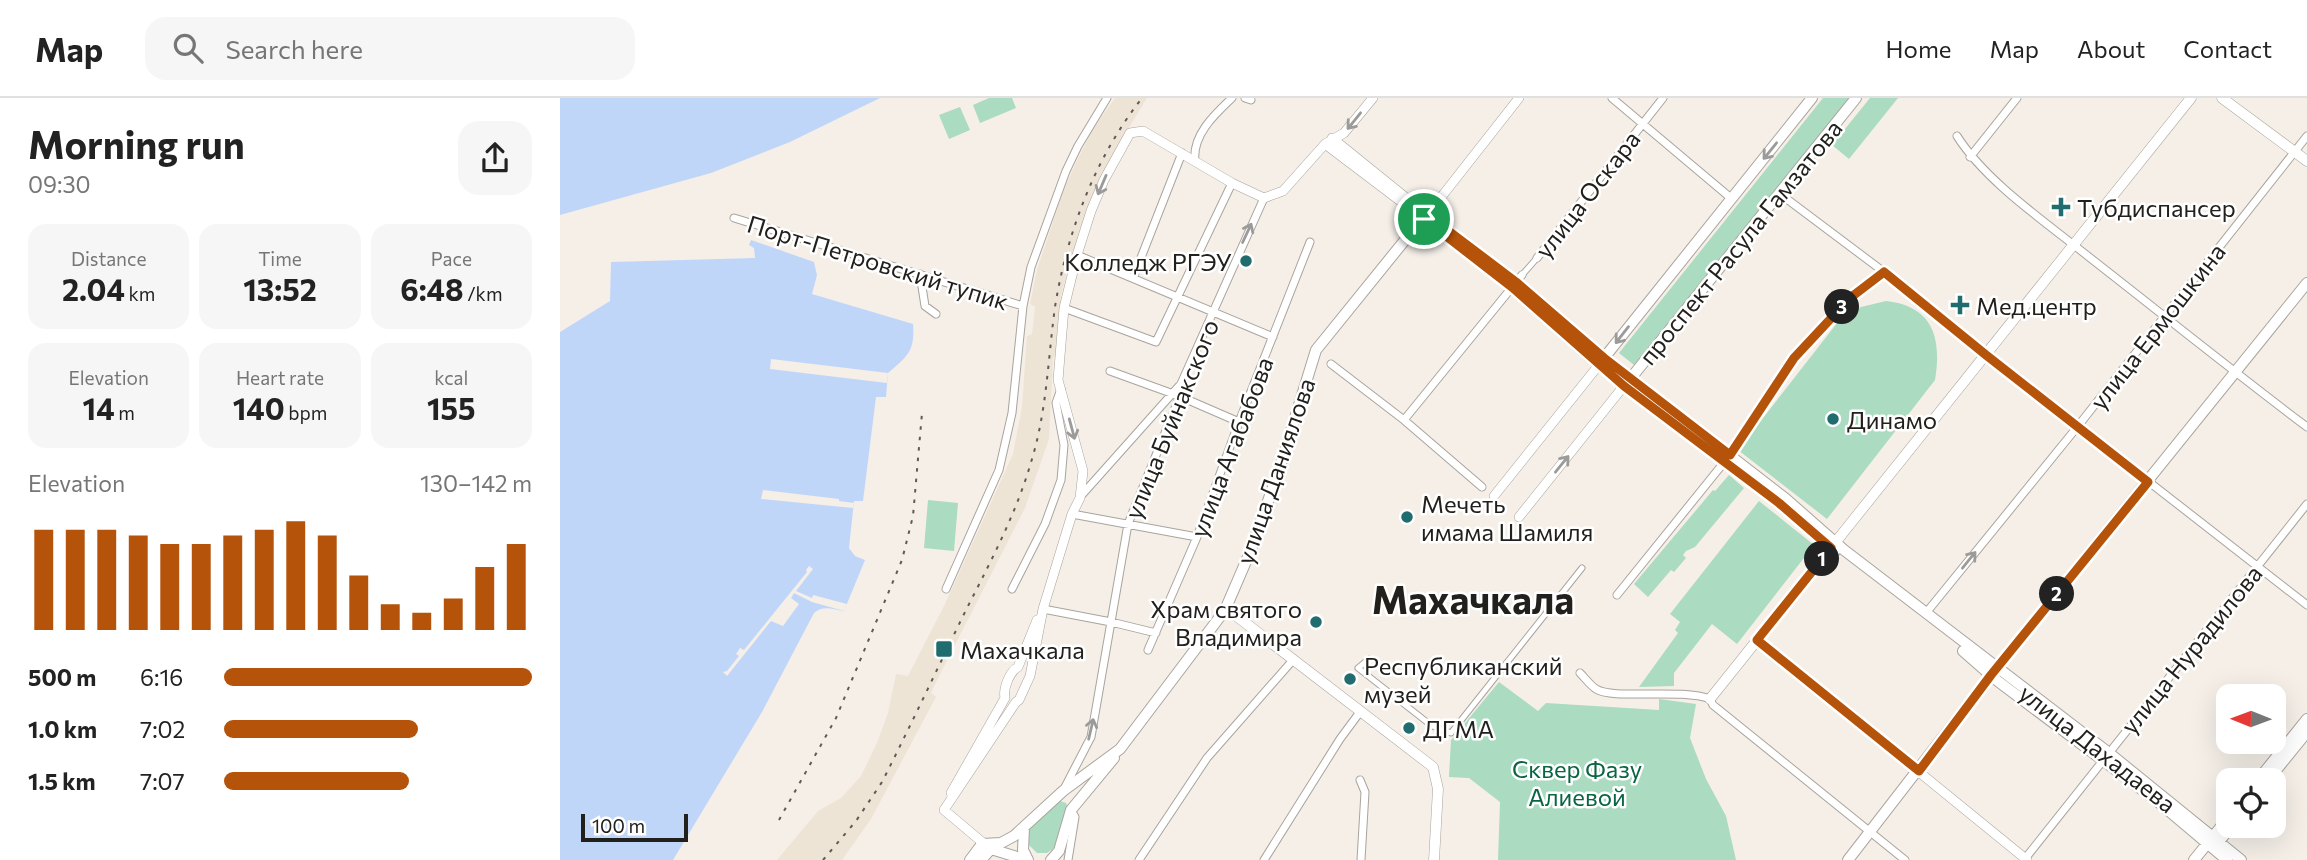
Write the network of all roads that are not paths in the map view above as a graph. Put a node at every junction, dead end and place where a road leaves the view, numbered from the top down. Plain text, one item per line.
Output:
1 (1107, 98) edge
2 (1232, 98) edge
3 (1373, 98) edge
4 (1518, 98) edge
5 (1612, 98) edge
6 (1663, 98) edge
7 (1812, 98) edge
8 (1856, 98) edge
9 (2017, 98) edge
10 (2191, 98) edge
11 (2224, 98) edge
12 (1643, 123) junction
13 (1957, 136) dead end
14 (2307, 136) edge
15 (1329, 141) junction
16 (2295, 151) junction
17 (1182, 153) junction
18 (1970, 158) junction
19 (2307, 160) edge
20 (1195, 161) junction
21 (1232, 183) junction
22 (1779, 193) junction
23 (1264, 198) junction
24 (1732, 199) junction
25 (1425, 217) junction
26 (734, 218) dead end
27 (1310, 242) dead end
28 (2073, 244) junction
29 (1077, 254) junction
30 (1536, 258) joint
31 (1884, 272) junction
32 (920, 274) junction
33 (1133, 278) junction
34 (1517, 282) junction
35 (2307, 283) edge
36 (1177, 297) junction
37 (1023, 306) junction
38 (1064, 308) junction
39 (1213, 312) junction
40 (936, 314) dead end
41 (2165, 317) junction
42 (1273, 337) junction
43 (1986, 355) junction
44 (1602, 362) junction
45 (1331, 363) dead end
46 (1110, 371) dead end
47 (2235, 373) junction
48 (1627, 382) junction
49 (1061, 388) junction
50 (1175, 395) junction
51 (1404, 420) junction
52 (1239, 422) junction
53 (2078, 426) junction
54 (2307, 428) edge
55 (1727, 459) junction
56 (2148, 482) junction
57 (1482, 487) dead end
58 (1494, 496) dead end
59 (1080, 498) junction
60 (2307, 504) edge
61 (1072, 514) junction
62 (1519, 517) dead end
63 (1128, 524) junction
64 (1197, 537) junction
65 (1833, 545) junction
66 (2258, 566) junction
67 (1582, 568) dead end
68 (946, 589) dead end
69 (1012, 589) dead end
70 (1617, 595) dead end
71 (2307, 605) edge
72 (1043, 610) junction
73 (1226, 610) junction
74 (1927, 613) junction
75 (1111, 622) junction
76 (1156, 633) junction
77 (1757, 640) junction
78 (1148, 650) dead end
79 (1369, 659) dead end
80 (1293, 660) junction
81 (1018, 667) junction
82 (1029, 671) junction
83 (1994, 672) junction
84 (1580, 673) dead end
85 (1005, 698) junction
86 (1710, 699) junction
87 (1016, 702) junction
88 (1359, 713) junction
89 (2307, 719) edge
90 (2307, 732) edge
91 (2106, 757) junction
92 (2268, 768) edge
93 (2278, 768) edge
94 (1919, 771) junction
95 (1360, 780) dead end
96 (1063, 791) junction
97 (944, 810) junction
98 (1072, 810) junction
99 (1024, 828) junction
100 (1870, 832) junction
101 (2217, 838) edge
102 (2219, 838) edge
103 (2214, 843) junction
104 (987, 846) junction
105 (2025, 859) edge
106 (970, 860) edge
107 (981, 860) edge
108 (1028, 860) edge
109 (1051, 860) edge
110 (1068, 860) edge
111 (1139, 860) edge
112 (1264, 860) edge
113 (1361, 860) edge
114 (1433, 860) edge
115 (1848, 860) edge
116 (1905, 860) edge
117 (2194, 860) edge
118 (2203, 860) edge
119 (2227, 860) edge
120 (2241, 860) edge

1 - 37 street
2 - 20 street
3 -> 15 street
4 - 25 street, улица Даниялова
5 - 12 street
6 - 12 street, улица Оскара
7 -> 24 main road, проспект Расула Гамзатова
8 - 22 main road, проспект Расула Гамзатова
9 - 18 street
10 - 28 main road
11 - 16 main road
12 - 24 street
12 - 30 street, улица Оскара
13 - 18 street
14 - 16 street, улица Ермошкина
15 - 23 street
15 - 25 street, улица Дахадаева
16 - 19 main road
16 - 41 street, улица Ермошкина
17 - 20 street
17 -> 29 street
17 - 33 street
18 - 28 street
20 - 21 street
21 - 23 street
21 - 36 street
22 - 31 street
22 - 48 main road, проспект Расула Гамзатова
39 -> 23 street, улица Буйнакского
24 -> 44 main road, проспект Расула Гамзатова
25 - 34 main road, улица Дахадаева
25 - 73 main road, улица Даниялова
26 - 32 street, Порт-Петровский тупик
27 - 42 street, улица Агабабова
28 - 41 street
28 - 43 main road
29 - 33 street
29 - 38 street
30 - 34 street, улица Оскара
31 - 43 street
31 - 55 street
32 - 37 street, Порт-Петровский тупик
32 - 40 street
33 - 36 street
34 - 44 main road, улица Дахадаева
34 - 51 street, улица Оскара
35 - 47 main road
36 - 38 street
36 - 39 street
37 - 68 street
38 - 49 street
39 - 42 street
39 - 50 street, улица Буйнакского
41 - 47 street
41 - 53 street, улица Ермошкина
42 - 52 street, улица Агабабова
43 - 53 street
43 - 65 main road
44 - 48 main road, улица Дахадаева
44 - 58 street, проспект Расула Гамзатова
45 - 51 street
46 - 50 street
47 - 54 street
47 - 56 main road
48 - 55 main road, улица Дахадаева
62 -> 48 street, проспект Расула Гамзатова
49 -> 59 street
49 - 69 street
50 - 52 street
50 - 59 street
50 - 63 street, улица Буйнакского
51 - 57 street
52 - 64 street, улица Агабабова
53 - 56 street
74 -> 53 street, улица Ермошкина
55 - 65 main road, улица Дахадаева
55 - 70 street
56 - 66 street
56 - 83 main road
59 - 61 street
60 - 66 street, улица Нурадилова
61 - 63 street
61 - 72 street
63 - 64 street
63 - 75 street, улица Буйнакского
64 - 76 street, улица Агабабова
65 - 74 main road, улица Дахадаева
65 - 77 main road
65 - 83 main road, улица Дахадаева
66 - 71 street
66 - 91 street, улица Нурадилова
67 - 79 street
72 - 75 street
72 - 81 street
72 - 82 street
73 - 80 main road
73 - 96 main road, улица Даниялова
73 - 98 main road, улица Даниялова
74 - 83 main road, улица Дахадаева
75 - 76 street
96 -> 75 street, улица Буйнакского
76 - 78 street, улица Агабабова
77 - 86 main road
77 - 94 street
80 - 88 main road
80 - 111 street
81 - 82 street
81 - 85 street
82 - 87 street
83 - 91 main road, улица Дахадаева
83 - 94 main road
84 - 86 street
85 - 87 street
85 - 97 street
86 - 100 street
87 - 97 street
88 - 112 street
88 - 114 main road
88 - 114 main road
89 - 92 main road
90 - 93 main road
91 - 103 main road, улица Дахадаева
91 - 105 street, улица Нурадилова
94 - 100 main road
94 - 105 street
95 - 113 street
96 - 98 main road
96 - 99 main road, улица Даниялова
97 - 104 street
98 - 109 main road, улица Даниялова
98 - 110 street
99 - 104 main road, улица Даниялова
99 - 108 main road
100 - 115 main road
100 - 116 street
101 - 103 main road
102 - 103 main road
103 - 117 main road
103 - 118 main road
103 - 119 main road, улица Дахадаева
103 - 120 main road, улица Дахадаева
104 - 106 main road
104 - 107 main road
104 - 108 main road

